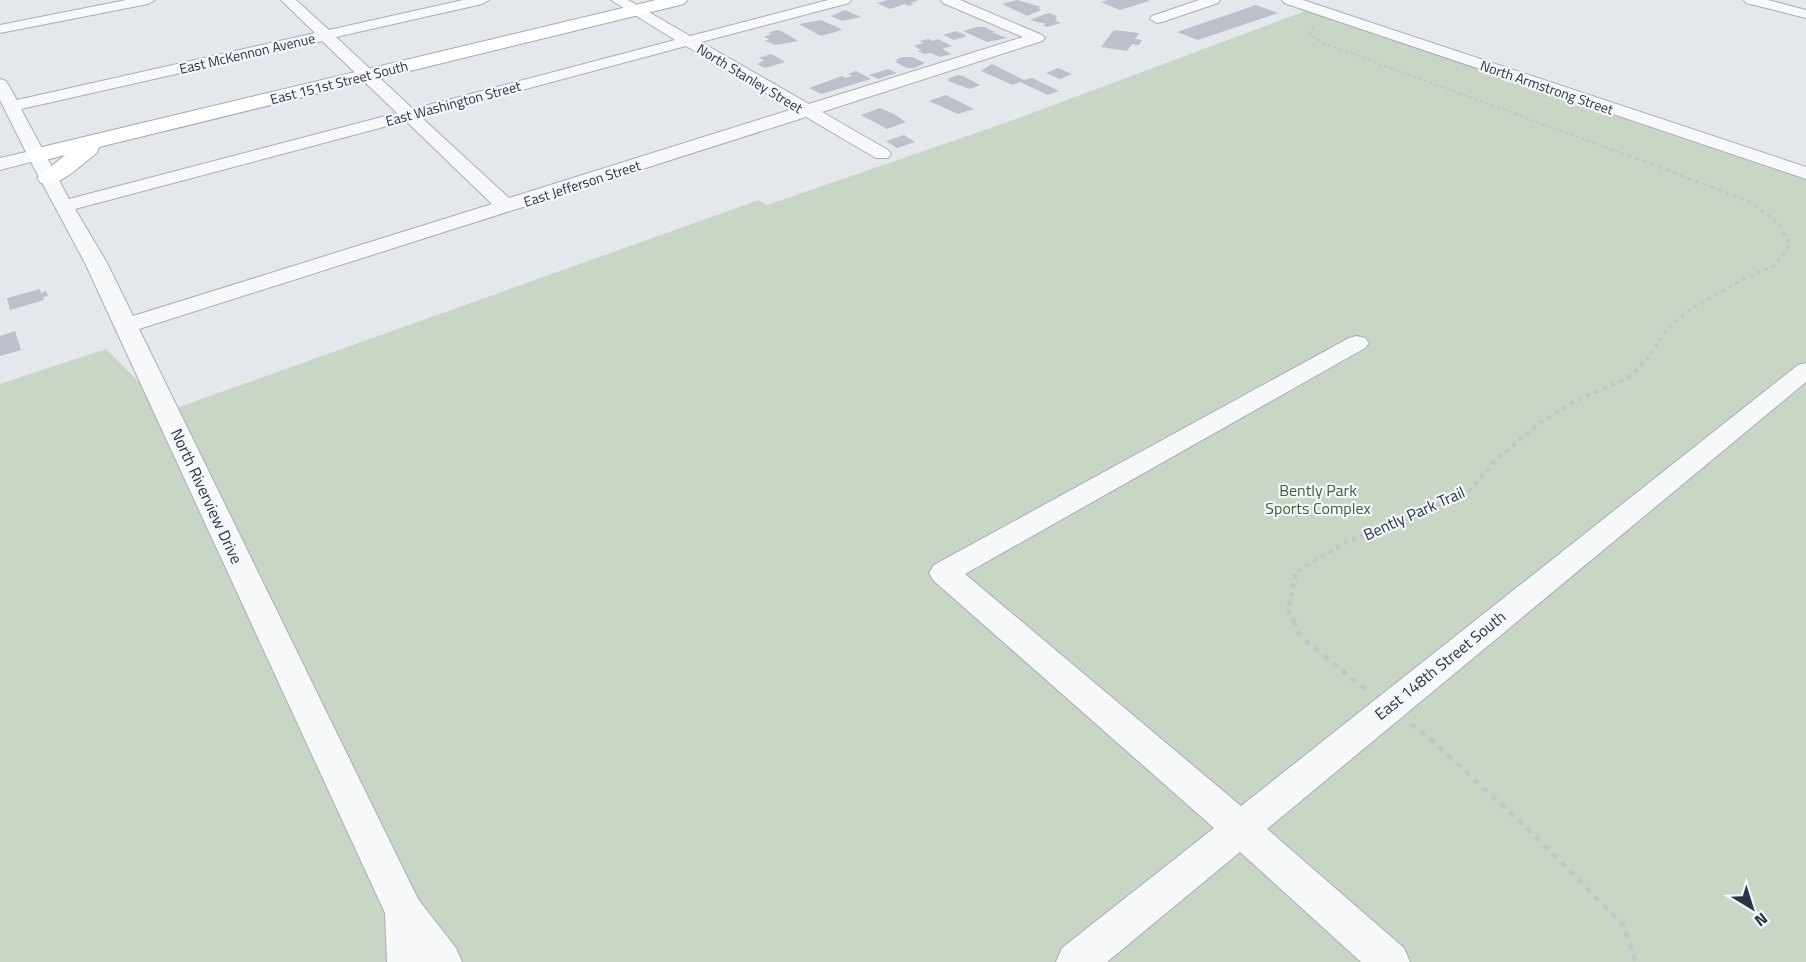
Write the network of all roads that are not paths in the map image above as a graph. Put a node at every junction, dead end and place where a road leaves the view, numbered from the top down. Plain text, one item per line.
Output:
1 (148, 0) edge
2 (312, 0) edge
3 (482, 0) edge
4 (618, 0) edge
5 (678, 0) edge
6 (844, 0) edge
7 (948, 0) edge
8 (1214, 0) edge
9 (1289, 0) edge
10 (1751, 0) edge
11 (290, 2) edge
12 (637, 10) junction
13 (1806, 14) edge
14 (1157, 19) dead end
15 (0, 29) edge
16 (326, 35) junction
17 (687, 41) junction
18 (369, 74) junction
19 (0, 84) edge
20 (12, 106) junction
21 (807, 112) junction
22 (411, 114) junction
23 (26, 133) junction
24 (97, 141) junction
25 (882, 154) dead end
26 (38, 155) junction
27 (0, 165) edge
28 (1806, 173) edge
29 (49, 178) junction
30 (63, 207) junction
31 (507, 207) junction
32 (125, 326) junction
33 (1357, 342) dead end
34 (1806, 370) edge
35 (1240, 828) junction
36 (404, 912) junction
37 (407, 962) edge
38 (442, 962) edge
39 (1076, 962) edge
40 (1390, 962) edge

1 - 15 street
2 - 11 street
3 - 16 street, East McKennon Avenue
4 - 12 street, North Stanley Street
5 - 12 main road, East 151st Street South
6 - 17 street, East Washington Street
7 - 21 street, East Jefferson Street
8 - 14 street
9 - 28 street, North Armstrong Street
10 - 13 street
11 - 16 street
12 - 17 street, North Stanley Street
12 - 18 main road, East 151st Street South
16 - 18 street
16 - 20 street, East McKennon Avenue
17 - 21 street, North Stanley Street
17 - 22 street, East Washington Street
18 - 22 street
18 - 24 main road, East 151st Street South
19 - 20 street, North Riverview Drive
20 - 23 street, North Riverview Drive
21 - 25 street, North Stanley Street
21 - 31 street, East Jefferson Street
22 - 30 street, East Washington Street
22 - 31 street
23 - 24 main road
23 - 26 street, North Riverview Drive
24 - 26 main road, East 151st Street South
24 - 29 main road
26 - 27 street, East 151st Street South
26 - 29 street, North Riverview Drive
29 - 30 street, North Riverview Drive
30 - 32 street, North Riverview Drive
31 - 32 street, East Jefferson Street
32 - 36 street, North Riverview Drive
33 - 35 street
34 - 35 street, East 148th Street South
35 - 39 street, East 148th Street South
35 - 40 street
36 - 37 street, North Riverview Drive
36 - 38 street, North Riverview Drive

